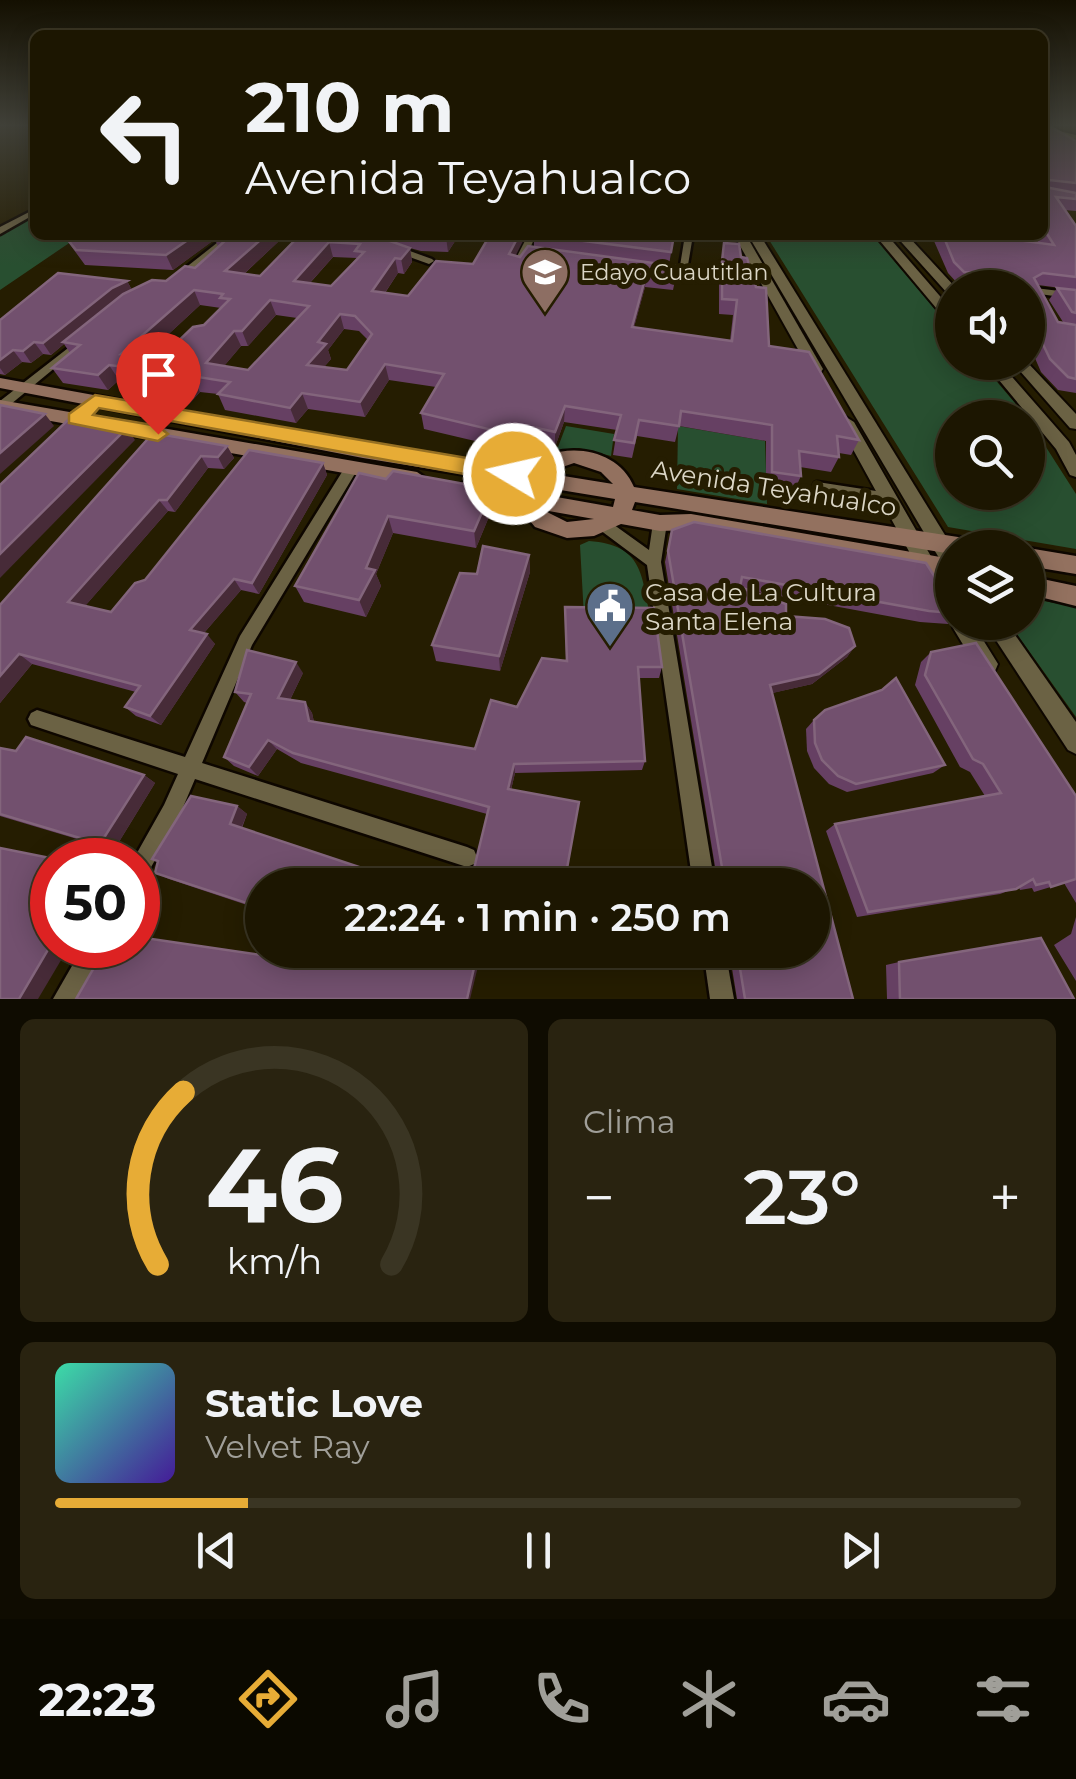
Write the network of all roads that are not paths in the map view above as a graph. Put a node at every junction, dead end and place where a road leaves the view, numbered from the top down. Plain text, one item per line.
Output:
1 (30, 213) edge
2 (0, 231) edge
3 (226, 240) edge
4 (529, 240) edge
5 (680, 240) edge
6 (688, 240) edge
7 (743, 240) edge
8 (757, 240) edge
9 (884, 240) edge
10 (906, 240) edge
11 (672, 241) edge
12 (381, 247) edge
13 (522, 254) junction
14 (540, 257) edge
15 (430, 262) edge
16 (517, 266) edge
17 (648, 270) edge
18 (935, 272) edge
19 (164, 284) edge
20 (1045, 292) edge
21 (1076, 296) edge
22 (935, 298) edge
23 (98, 327) edge
24 (1007, 380) edge
25 (1036, 380) edge
26 (0, 383) edge
27 (24, 388) junction
28 (95, 401) junction
29 (0, 406) edge
30 (1076, 424) edge
31 (69, 426) junction
32 (158, 434) junction
33 (142, 451) edge
34 (352, 467) junction
35 (1076, 471) edge
36 (528, 477) junction
37 (817, 485) dead end
38 (626, 492) junction
39 (889, 496) junction
40 (524, 498) junction
41 (612, 520) junction
42 (660, 523) junction
43 (935, 537) edge
44 (911, 538) junction
45 (935, 542) edge
46 (1045, 560) edge
47 (654, 562) junction
48 (925, 564) junction
49 (935, 564) edge
50 (1076, 565) edge
51 (935, 581) edge
52 (1045, 589) edge
53 (1076, 596) edge
54 (972, 640) edge
55 (1006, 640) edge
56 (998, 681) edge
57 (38, 719) dead end
58 (1076, 742) edge
59 (188, 768) junction
60 (157, 838) edge
61 (466, 857) dead end
62 (701, 868) edge
63 (83, 968) edge
64 (717, 968) edge
65 (65, 999) edge
66 (722, 999) edge

1 - 2 street
3 - 19 street
4 - 13 street
5 - 11 street
6 - 17 street
7 - 39 street
8 - 43 street
9 - 22 street
10 - 18 street
12 - 15 street
13 - 14 street
13 - 16 street
20 - 21 street
23 - 27 street
24 - 35 street
25 - 30 street
26 - 27 main road
27 - 28 main road
27 - 29 street
28 - 31 street
28 - 36 main road
29 - 31 main road
31 - 32 main road
32 - 33 street
32 - 34 main road
34 - 40 main road
34 - 59 street
36 - 38 main road, Avenida Teyahualco
36 - 40 main road
37 - 39 lane
38 - 41 main road, Avenida Teyahualco
38 - 44 main road, Avenida Teyahualco
39 - 44 street
40 - 41 main road, Avenida Teyahualco
41 - 42 main road, Avenida Teyahualco
41 - 47 street
42 - 47 street
42 - 48 main road, Avenida Teyahualco
44 - 45 main road, Avenida Teyahualco
44 - 48 street
46 - 50 main road
47 - 62 street
48 - 49 main road, Avenida Teyahualco
48 - 51 street
52 - 53 main road
54 - 56 street
55 - 58 street
57 - 59 street
59 - 60 street
59 - 61 street
63 - 65 street
64 - 66 street

